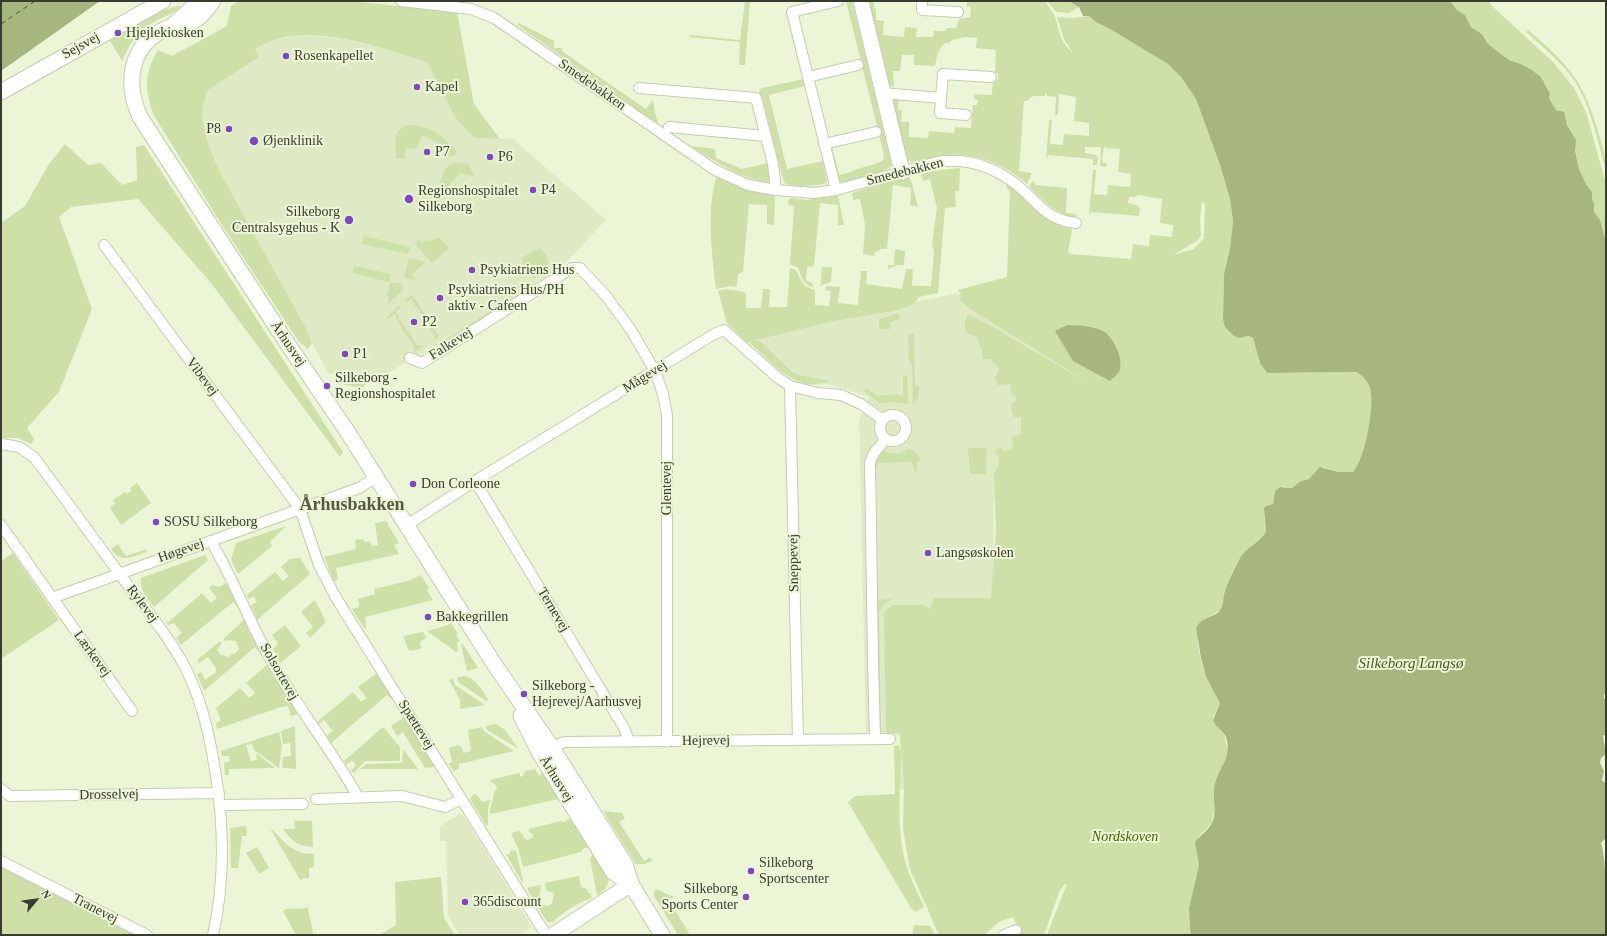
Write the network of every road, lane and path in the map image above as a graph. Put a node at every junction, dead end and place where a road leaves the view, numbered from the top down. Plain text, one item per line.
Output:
1 (163, 1) edge
2 (195, 1) edge
3 (213, 1) edge
4 (402, 1) edge
5 (838, 1) edge
6 (861, 1) edge
7 (922, 1) edge
8 (803, 5) edge
9 (958, 12) dead end
10 (172, 26) junction
11 (858, 65) dead end
12 (808, 77) junction
13 (991, 77) dead end
14 (639, 88) dead end
15 (1, 92) edge
16 (882, 93) junction
17 (941, 98) junction
18 (966, 115) dead end
19 (669, 127) dead end
20 (876, 132) dead end
21 (765, 136) junction
22 (824, 144) junction
23 (902, 172) junction
24 (776, 190) junction
25 (836, 190) junction
26 (1076, 224) dead end
27 (104, 245) dead end
28 (572, 268) joint
29 (410, 358) dead end
30 (655, 371) junction
31 (790, 386) junction
32 (883, 420) junction
33 (886, 439) junction
34 (1, 444) edge
35 (376, 477) junction
36 (475, 481) junction
37 (300, 509) junction
38 (1, 525) edge
39 (407, 525) junction
40 (211, 541) junction
41 (119, 573) junction
42 (52, 598) junction
43 (132, 711) dead end
44 (875, 738) junction
45 (890, 739) dead end
46 (798, 740) junction
47 (629, 742) junction
48 (667, 742) junction
49 (545, 749) junction
50 (1, 790) edge
51 (219, 793) junction
52 (358, 797) junction
53 (316, 799) dead end
54 (461, 799) junction
55 (303, 804) dead end
56 (220, 805) junction
57 (1, 861) edge
58 (631, 884) junction
59 (1016, 930) dead end
60 (146, 935) edge
61 (213, 935) edge
62 (546, 935) edge
63 (553, 935) edge
64 (662, 935) edge
65 (1004, 935) edge

1 - 15 street, Sejsvej
2 - 10 street, Århusvej
3 - 10 street, Århusvej
4 - 24 street, Smedebakken
5 - 8 street
6 - 16 street
7 - 9 street
8 - 12 street
10 - 35 street, Århusvej
11 - 12 street
12 - 22 street
13 - 17 street
14 - 21 street, Smedebakken
16 - 17 street
16 - 23 street
17 - 18 street
19 - 21 street
20 - 22 street
21 - 24 street, Smedebakken
22 - 25 street
23 - 25 street, Smedebakken
23 - 26 street, Smedebakken
24 - 25 street, Smedebakken
27 - 37 street, Vibevej
28 - 29 street, Falkevej
28 - 30 street, Glentevej
30 - 31 street, Mågevej
30 - 36 street, Mågevej
30 - 48 street, Glentevej
31 - 32 street, Mågevej
31 - 46 street, Sneppevej
32 - 33 street
32 - 33 street
33 - 44 street
34 - 41 street, Rylevej
35 - 37 street, Høgevej
35 - 39 street, Århusvej
36 - 39 street, Mågevej
36 - 47 street, Ternevej
37 - 40 street, Høgevej
37 - 54 street, Spættevej
38 - 42 street, Lærkevej
39 - 49 street, Århusvej
40 - 41 street, Høgevej
40 - 52 street, Solsortevej
41 - 42 street
41 - 51 street, Rylevej
42 - 43 street, Lærkevej
44 - 45 street, Hejrevej
44 - 46 street, Hejrevej
46 - 48 street, Hejrevej
47 - 48 street, Hejrevej
47 - 49 street, Hejrevej
49 - 58 street, Århusvej
50 - 51 street, Drosselvej
51 - 56 street, Rylevej
52 - 53 street
52 - 54 street
54 - 62 street, Spættevej
55 - 56 street
56 - 61 street, Rylevej
57 - 60 street, Tranevej
58 - 63 street
58 - 64 street, Århusvej
59 - 65 street

